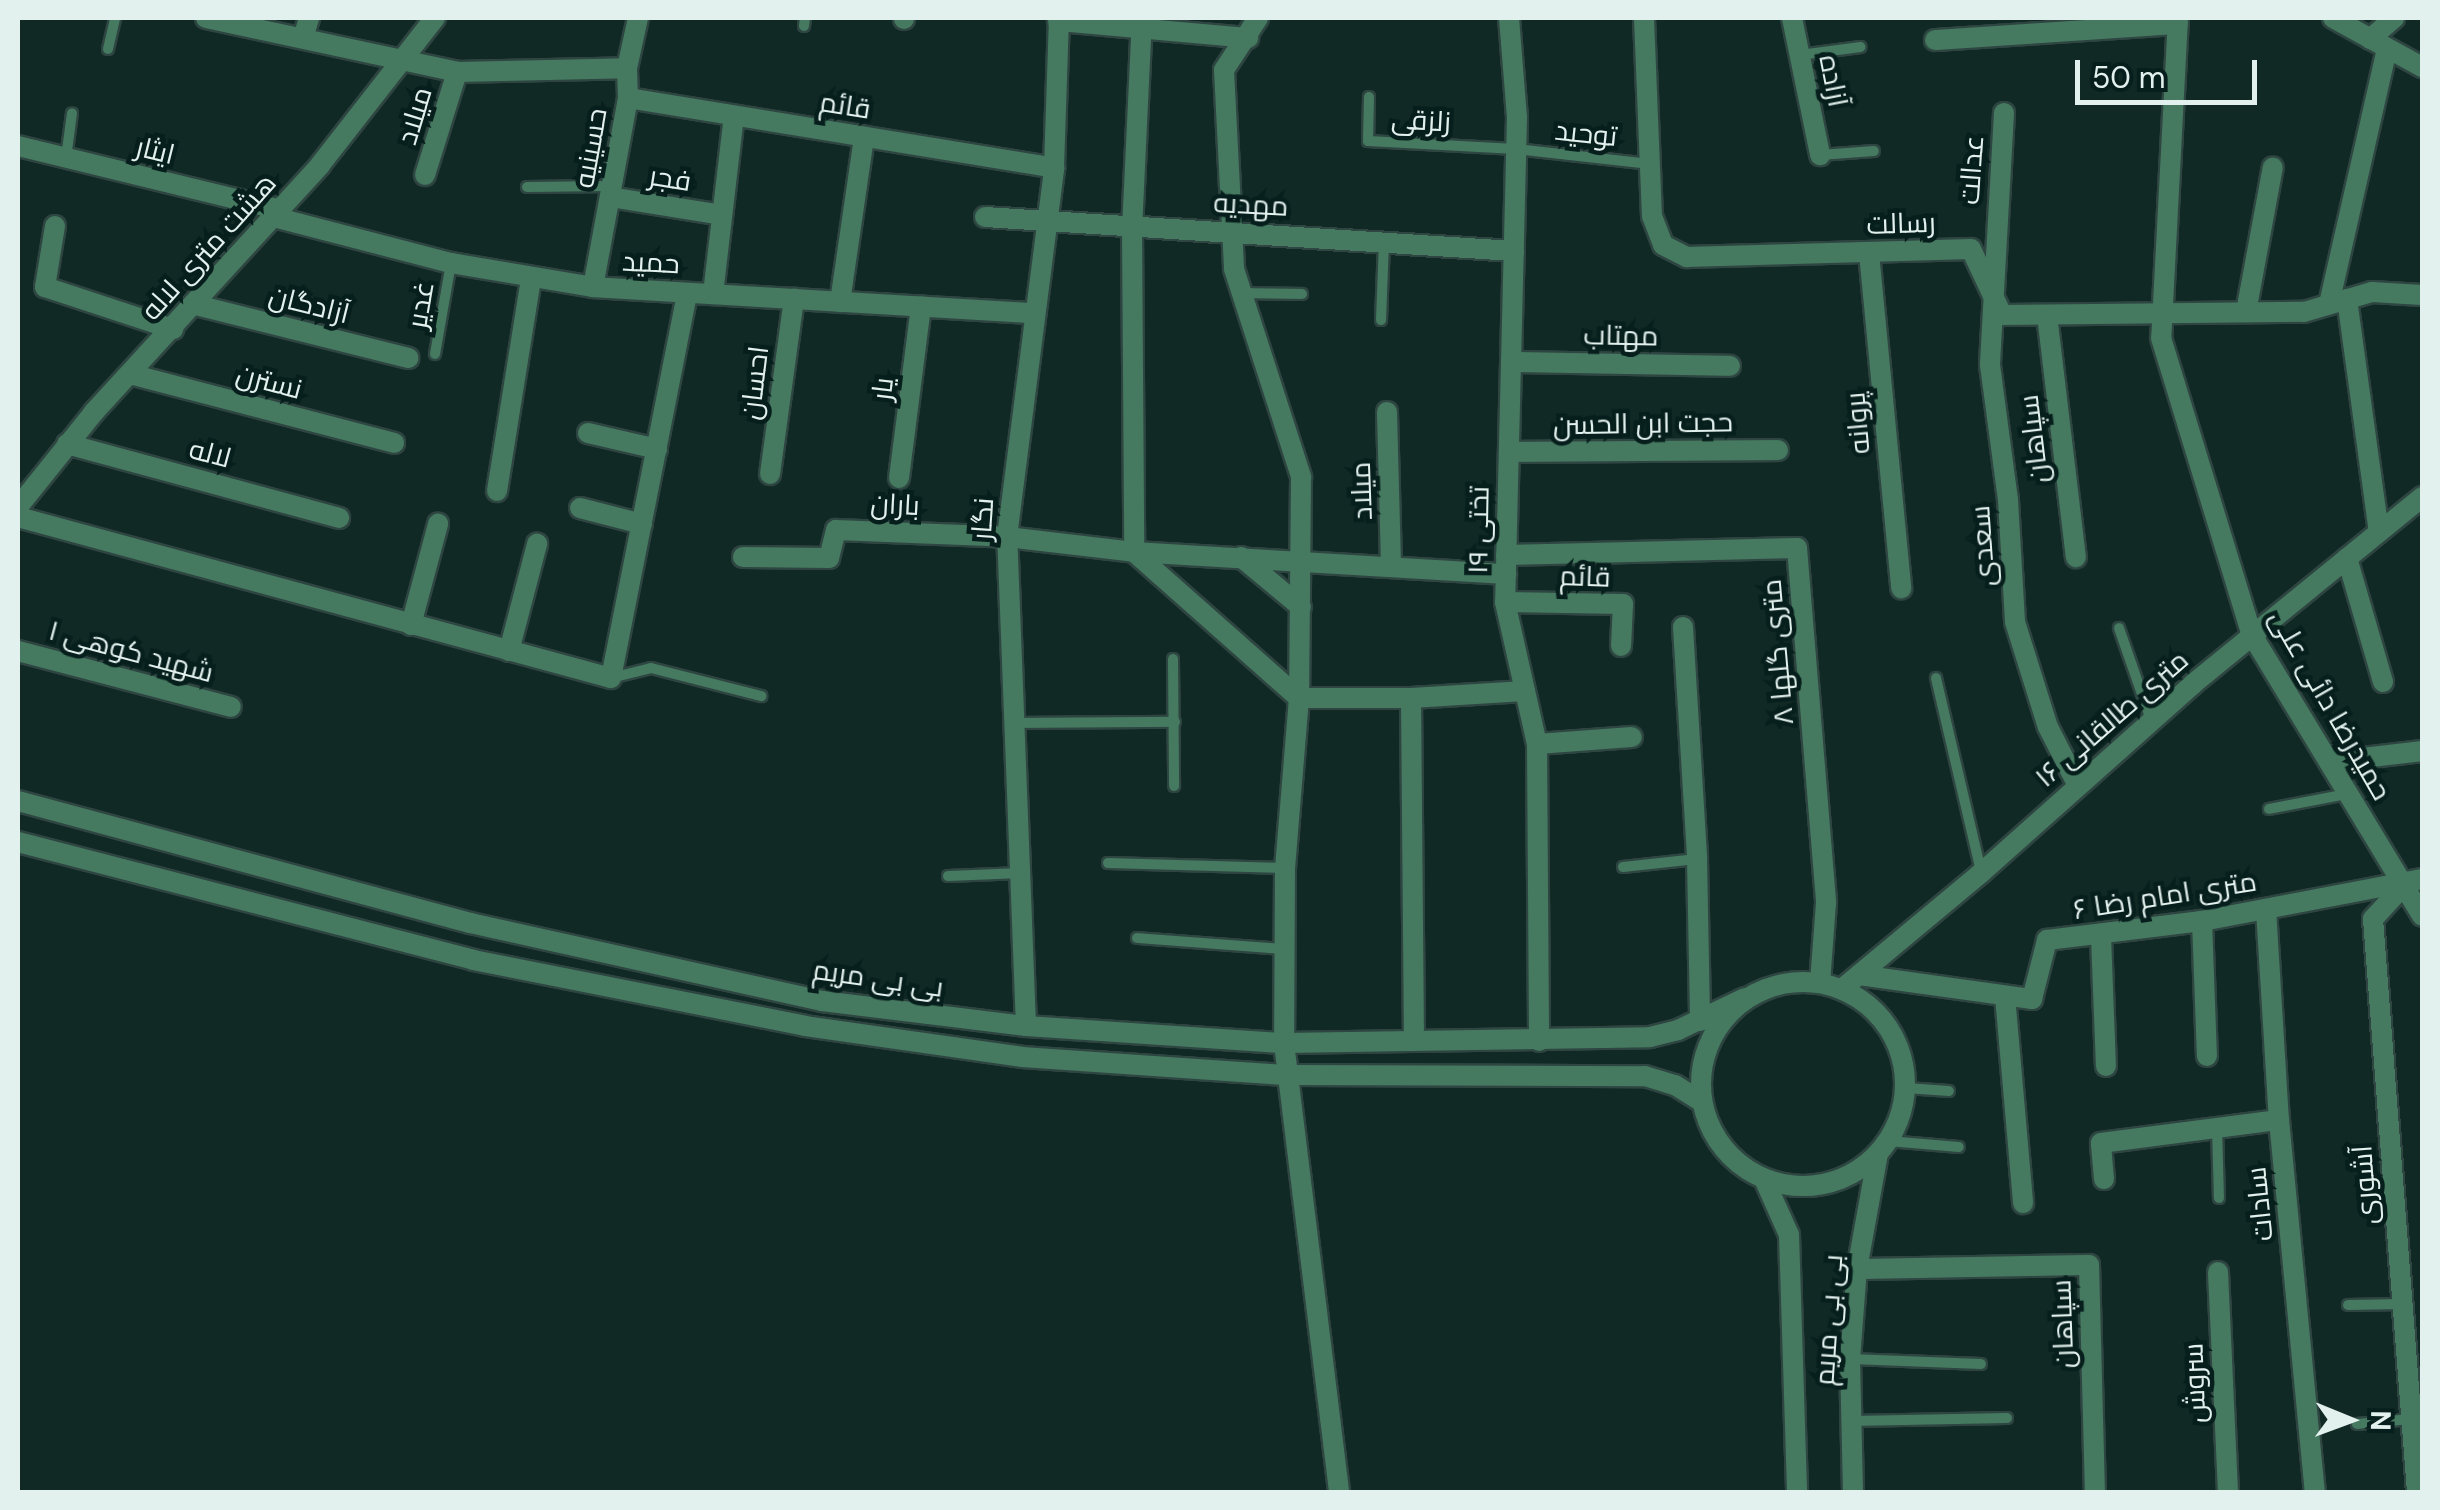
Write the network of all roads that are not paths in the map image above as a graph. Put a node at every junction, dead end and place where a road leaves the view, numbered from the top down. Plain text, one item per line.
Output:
1 (115, 18) edge
2 (206, 18) edge
3 (435, 18) edge
4 (638, 18) edge
5 (1258, 18) edge
6 (1509, 18) edge
7 (1644, 18) edge
8 (1792, 18) edge
9 (2332, 18) edge
10 (2394, 18) edge
11 (1058, 19) edge
12 (2177, 21) edge
13 (1142, 23) edge
14 (306, 28) edge
15 (1248, 38) junction
16 (1936, 40) dead end
17 (2378, 44) junction
18 (1860, 47) dead end
19 (108, 49) dead end
20 (1800, 55) junction
21 (399, 62) junction
22 (2422, 67) edge
23 (627, 68) junction
24 (456, 72) junction
25 (1370, 96) dead end
26 (628, 98) junction
27 (72, 113) dead end
28 (2004, 114) dead end
29 (734, 116) junction
30 (864, 137) junction
31 (18, 146) edge
32 (1516, 149) junction
33 (1874, 150) dead end
34 (1820, 156) joint
35 (66, 158) junction
36 (1651, 164) junction
37 (1054, 168) junction
38 (2273, 168) dead end
39 (425, 176) dead end
40 (526, 187) dead end
41 (611, 192) junction
42 (277, 214) junction
43 (722, 215) junction
44 (985, 217) dead end
45 (1046, 222) junction
46 (55, 226) dead end
47 (1132, 227) junction
48 (1233, 230) junction
49 (1384, 241) junction
50 (1514, 251) junction
51 (1869, 253) junction
52 (451, 263) junction
53 (531, 278) junction
54 (593, 287) junction
55 (1991, 291) junction
56 (687, 293) junction
57 (713, 294) junction
58 (1240, 294) junction
59 (1302, 294) dead end
60 (2422, 294) edge
61 (794, 299) junction
62 (840, 302) junction
63 (2338, 302) junction
64 (196, 305) junction
65 (921, 306) junction
66 (2246, 312) junction
67 (1032, 313) junction
68 (2162, 313) junction
69 (2047, 315) junction
70 (1381, 320) dead end
71 (172, 329) junction
72 (435, 354) dead end
73 (408, 358) dead end
74 (1511, 362) junction
75 (1730, 366) dead end
76 (130, 374) junction
77 (1387, 412) dead end
78 (588, 432) dead end
79 (394, 443) dead end
80 (67, 444) junction
81 (657, 448) junction
82 (1778, 450) dead end
83 (1509, 452) junction
84 (770, 474) dead end
85 (899, 478) dead end
86 (497, 491) dead end
87 (2422, 496) edge
88 (18, 508) edge
89 (580, 508) dead end
90 (18, 517) edge
91 (339, 518) dead end
92 (438, 524) dead end
93 (642, 524) junction
94 (2380, 532) junction
95 (1007, 537) junction
96 (537, 544) dead end
97 (1134, 552) junction
98 (742, 557) dead end
99 (1241, 557) junction
100 (2076, 557) dead end
101 (2347, 558) junction
102 (1302, 560) junction
103 (1506, 564) junction
104 (1391, 567) junction
105 (1900, 588) dead end
106 (1505, 602) junction
107 (1301, 607) junction
108 (412, 625) junction
109 (1683, 626) dead end
110 (2119, 628) dead end
111 (2252, 635) junction
112 (1620, 646) dead end
113 (18, 651) edge
114 (509, 651) junction
115 (1173, 659) dead end
116 (610, 678) junction
117 (1936, 678) dead end
118 (2383, 682) dead end
119 (1525, 691) junction
120 (760, 696) dead end
121 (1298, 698) junction
122 (1412, 698) junction
123 (231, 707) dead end
124 (2151, 720) junction
125 (1175, 722) junction
126 (1014, 724) junction
127 (1632, 736) dead end
128 (1537, 744) junction
129 (2422, 751) edge
130 (2328, 762) junction
131 (1174, 786) dead end
132 (2078, 786) junction
133 (2348, 794) junction
134 (18, 801) edge
135 (2269, 809) dead end
136 (18, 842) edge
137 (1698, 859) junction
138 (1108, 862) dead end
139 (1623, 867) dead end
140 (1285, 868) junction
141 (1022, 873) junction
142 (1981, 873) junction
143 (948, 876) dead end
144 (2413, 882) edge
145 (2266, 909) junction
146 (2422, 916) edge
147 (2202, 921) junction
148 (2101, 937) junction
149 (1137, 938) dead end
150 (1286, 949) junction
151 (1820, 982) junction
152 (1851, 982) junction
153 (2005, 996) junction
154 (1745, 998) junction
155 (1700, 1021) junction
156 (1026, 1026) junction
157 (1414, 1040) junction
158 (1539, 1040) junction
159 (1284, 1043) junction
160 (2207, 1056) dead end
161 (2106, 1066) dead end
162 (1288, 1075) junction
163 (1906, 1088) junction
164 (1949, 1091) dead end
165 (1702, 1102) junction
166 (2279, 1120) junction
167 (2217, 1128) junction
168 (1959, 1147) dead end
169 (1884, 1148) junction
170 (2104, 1178) dead end
171 (1764, 1179) junction
172 (2219, 1198) dead end
173 (2023, 1203) dead end
174 (1857, 1269) junction
175 (2218, 1272) dead end
176 (2402, 1304) junction
177 (2348, 1306) dead end
178 (1850, 1359) junction
179 (1981, 1364) dead end
180 (2007, 1418) dead end
181 (2411, 1419) junction
182 (1850, 1421) junction
183 (2356, 1424) dead end
184 (1340, 1492) edge
185 (1797, 1492) edge
186 (1853, 1492) edge
187 (2095, 1492) edge
188 (2228, 1492) edge
189 (2316, 1492) edge
190 (2417, 1492) edge

1 - 19 lane
2 - 14 street
3 - 21 street, هشت متری لاله
4 - 23 street, حسینیه
5 - 15 street
6 - 32 street, تختی ۱۹
7 - 36 street
8 - 20 street, آزاده
9 - 17 street
10 - 17 street
11 - 13 street
11 - 37 street, نگار
12 - 16 street
12 - 68 street
13 - 15 street
13 - 47 street
14 - 21 street
15 - 48 street
17 - 22 street
17 - 63 street
18 - 20 lane
20 - 34 street, آزاده
21 - 24 street
21 - 42 street, هشت متری لاله
23 - 24 street
23 - 26 street, حسینیه
24 - 39 street, میلاد
25 - 32 lane, زلزقی
26 - 29 street, قائم
26 - 41 street, حسینیه
27 - 35 lane
28 - 55 street, عدالت
29 - 30 street, قائم
29 - 43 street
30 - 37 street, قائم
30 - 62 street
31 - 35 street, ایثار
32 - 36 lane, توحید
32 - 50 street, تختی ۱۹
33 - 34 lane
35 - 42 street, ایثار
36 - 51 street, رسالت
37 - 45 street, نگار
38 - 66 street
40 - 41 lane
41 - 43 street, فجر
41 - 54 street, حسینیه
42 - 52 street, حمید
42 - 64 street, هشت متری لاله
43 - 57 street
44 - 45 street, مهدیه
45 - 47 street, مهدیه
45 - 67 street, نگار
46 - 71 street
47 - 48 street, مهدیه
47 - 97 street
48 - 49 street, مهدیه
48 - 58 street
49 - 50 street, مهدیه
49 - 70 lane
50 - 74 street, تختی ۱۹
51 - 55 street, رسالت
51 - 105 street, پروانه
52 - 53 street, حمید
52 - 72 lane, غدیر
53 - 54 street, حمید
53 - 86 street
54 - 56 street, حمید
55 - 69 street, رسالت
55 - 132 street, سعدی
56 - 57 street, حمید
56 - 81 street
57 - 61 street, حمید
58 - 59 lane
58 - 102 street
60 - 63 street, رسالت
61 - 62 street, حمید
61 - 84 street, احسان
62 - 65 street, حمید
63 - 66 street, رسالت
63 - 94 street
64 - 71 street, هشت متری لاله
64 - 73 street, آزادگان
65 - 67 street, حمید
65 - 85 street, یار
66 - 68 street, رسالت
67 - 95 street, نگار
68 - 69 street, رسالت
68 - 111 street, حمیدرضا دائی علی
69 - 100 street, سپاهان
71 - 76 street, هشت متری لاله
74 - 75 street, مهتاب
74 - 83 street, تختی ۱۹
76 - 79 street, نسترن
76 - 80 street, هشت متری لاله
77 - 104 street, میلاد
78 - 81 street
80 - 88 street, هشت متری لاله
80 - 91 street, لاله
81 - 93 street
82 - 83 street, حجت ابن الحسن
83 - 103 street, تختی ۱۹
87 - 94 street, ۱۶ متری طالقانی
89 - 93 street
90 - 108 street
92 - 108 street
93 - 116 street
94 - 101 street, ۱۶ متری طالقانی
95 - 97 street
95 - 98 street, باران
95 - 126 street, نگار
96 - 114 street
97 - 99 street
97 - 121 street
99 - 102 street
99 - 107 street
101 - 111 street, ۱۶ متری طالقانی
101 - 118 street
102 - 104 street
102 - 107 street
103 - 104 street
103 - 106 street, تختی ۱۹
103 - 151 street, ۸ متری گلها
106 - 112 street, قائم
106 - 119 street, تختی ۱۹
107 - 121 street
108 - 114 street
109 - 137 street
110 - 124 lane
111 - 124 street, ۱۶ متری طالقانی
111 - 130 street, حمیدرضا دائی علی
113 - 123 street, شهید کوهی ۱
114 - 116 street
115 - 125 lane
116 - 120 lane
117 - 142 lane
119 - 122 street
119 - 128 street, تختی ۱۹
121 - 122 street
121 - 140 street
122 - 157 street
124 - 132 street, ۱۶ متری طالقانی
125 - 126 lane
125 - 131 lane
126 - 141 street, نگار
127 - 128 street
128 - 158 street, تختی ۱۹
129 - 130 street
130 - 133 street, حمیدرضا دائی علی
132 - 142 street, ۱۶ متری طالقانی
133 - 135 lane
133 - 144 street, حمیدرضا دائی علی
134 - 156 street, بی بی مریم
136 - 162 street, بی بی مریم
137 - 139 lane
137 - 155 street
138 - 140 lane
140 - 150 street
141 - 143 lane
141 - 156 street, نگار
142 - 152 street, ۱۶ متری طالقانی
144 - 145 street, ۶ متری امام رضا
144 - 146 street, حمیدرضا دائی علی
144 - 176 street, آشوری
145 - 147 street, ۶ متری امام رضا
145 - 166 street, سادات
147 - 148 street, ۶ متری امام رضا
147 - 160 street
148 - 153 street, ۶ متری امام رضا
148 - 161 street
149 - 150 lane
150 - 159 street
151 - 152 street
151 - 154 street
152 - 153 street
152 - 163 street
153 - 173 street
154 - 155 street, بی بی مریم
154 - 165 street
155 - 158 street, بی بی مریم
156 - 159 street, بی بی مریم
157 - 158 street, بی بی مریم
157 - 159 street, بی بی مریم
159 - 162 street
162 - 165 street, بی بی مریم
162 - 184 street
163 - 164 lane
163 - 169 street
165 - 171 street
166 - 167 street
166 - 189 street, سادات
167 - 170 street
167 - 172 lane
168 - 169 lane
169 - 171 street
169 - 174 street, بی بی مریم
171 - 185 street, بی بی مریم
174 - 178 street, بی بی مریم
174 - 187 street, سپاهان
175 - 188 street, سروش
176 - 177 lane
176 - 181 street, آشوری
178 - 179 lane
178 - 182 street, بی بی مریم
180 - 182 lane
181 - 183 lane
181 - 190 street, آشوری
182 - 186 street, بی بی مریم

